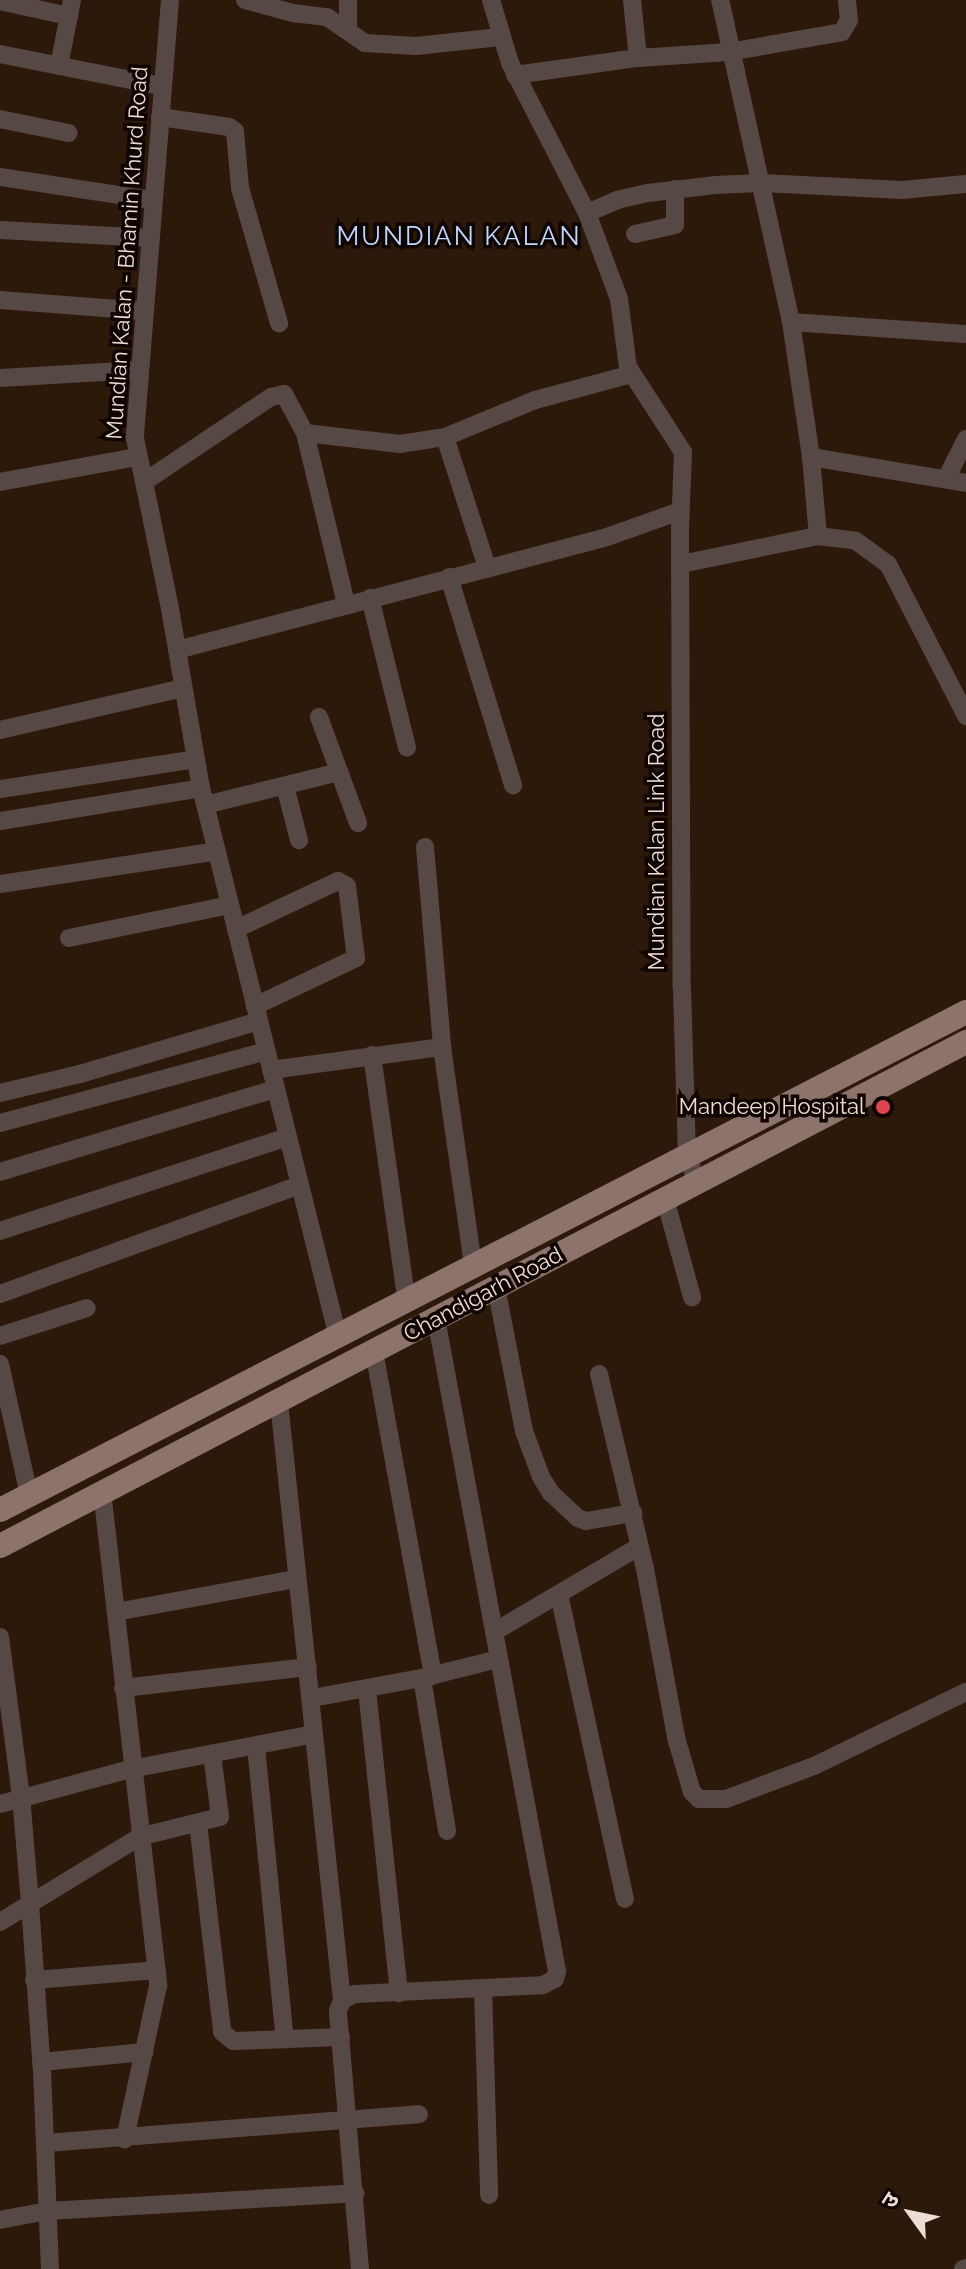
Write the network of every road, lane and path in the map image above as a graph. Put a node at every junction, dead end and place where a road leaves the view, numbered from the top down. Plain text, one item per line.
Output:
1 (170, 0) edge
2 (245, 0) edge
3 (348, 0) edge
4 (491, 0) edge
5 (632, 0) edge
6 (720, 0) edge
7 (847, 0) edge
8 (0, 1) edge
9 (71, 8) edge
10 (348, 30) junction
11 (500, 37) junction
12 (729, 52) junction
13 (0, 54) edge
14 (638, 58) junction
15 (59, 66) junction
16 (515, 75) junction
17 (162, 86) junction
18 (160, 117) junction
19 (0, 119) edge
20 (69, 133) dead end
21 (0, 177) edge
22 (760, 183) junction
23 (966, 184) edge
24 (675, 189) junction
25 (152, 200) junction
26 (587, 213) junction
27 (0, 230) edge
28 (635, 234) dead end
29 (150, 238) junction
30 (0, 300) edge
31 (144, 311) junction
32 (791, 322) junction
33 (279, 323) dead end
34 (966, 334) edge
35 (139, 370) junction
36 (632, 374) junction
37 (0, 378) edge
38 (305, 433) junction
39 (445, 437) junction
40 (966, 439) edge
41 (138, 457) junction
42 (811, 457) junction
43 (946, 479) junction
44 (0, 482) edge
45 (144, 482) junction
46 (966, 483) edge
47 (680, 520) junction
48 (818, 536) junction
49 (681, 564) junction
50 (487, 567) junction
51 (449, 577) junction
52 (370, 598) junction
53 (346, 604) junction
54 (177, 650) junction
55 (183, 688) junction
56 (966, 716) edge
57 (319, 717) dead end
58 (0, 730) edge
59 (407, 747) dead end
60 (196, 759) junction
61 (339, 772) junction
62 (513, 785) dead end
63 (285, 786) junction
64 (0, 789) edge
65 (203, 796) junction
66 (0, 821) edge
67 (358, 823) dead end
68 (299, 840) dead end
69 (425, 847) dead end
70 (217, 851) junction
71 (0, 884) edge
72 (230, 905) junction
73 (236, 929) junction
74 (69, 938) dead end
75 (966, 1012) edge
76 (257, 1014) junction
77 (966, 1042) edge
78 (442, 1047) junction
79 (266, 1051) junction
80 (372, 1055) junction
81 (273, 1079) junction
82 (0, 1093) edge
83 (0, 1123) edge
84 (287, 1137) junction
85 (687, 1154) junction
86 (0, 1172) edge
87 (697, 1183) junction
88 (299, 1185) junction
89 (665, 1199) junction
90 (0, 1231) edge
91 (473, 1264) junction
92 (496, 1287) junction
93 (0, 1294) edge
94 (692, 1297) dead end
95 (406, 1298) junction
96 (87, 1308) dead end
97 (436, 1318) junction
98 (337, 1333) junction
99 (0, 1336) edge
100 (374, 1351) junction
101 (0, 1364) edge
102 (599, 1374) dead end
103 (279, 1402) junction
104 (102, 1491) junction
105 (29, 1495) junction
106 (0, 1510) edge
107 (633, 1513) junction
108 (0, 1546) edge
109 (640, 1546) junction
110 (296, 1579) junction
111 (559, 1594) junction
112 (116, 1612) junction
113 (494, 1632) junction
114 (0, 1637) edge
115 (498, 1659) junction
116 (308, 1667) junction
117 (428, 1677) junction
118 (123, 1688) junction
119 (367, 1689) junction
120 (966, 1692) edge
121 (312, 1698) junction
122 (314, 1734) junction
123 (256, 1746) junction
124 (212, 1754) junction
125 (131, 1769) junction
126 (21, 1796) junction
127 (0, 1804) edge
128 (198, 1823) junction
129 (447, 1831) dead end
130 (139, 1837) junction
131 (625, 1899) dead end
132 (30, 1904) junction
133 (0, 1922) edge
134 (157, 1970) junction
135 (34, 1980) junction
136 (483, 1988) junction
137 (399, 1993) junction
138 (342, 2000) junction
139 (341, 2037) junction
140 (285, 2040) junction
141 (145, 2052) junction
142 (41, 2062) junction
143 (419, 2114) dead end
144 (350, 2121) junction
145 (125, 2139) junction
146 (46, 2143) junction
147 (355, 2193) junction
148 (489, 2195) dead end
149 (47, 2211) junction
150 (0, 2220) edge
151 (50, 2269) edge
152 (360, 2269) edge

1 - 17 street, Mundian Kalan - Bhamin Khurd Road
2 - 10 street
3 - 10 street
4 - 11 street
5 - 14 street
6 - 12 street
7 - 12 street
8 - 9 street
9 - 15 street
10 - 11 street
11 - 16 street
12 - 14 street
12 - 22 street
13 - 15 street
14 - 16 street
15 - 17 street
16 - 26 street
17 - 18 street, Mundian Kalan - Bhamin Khurd Road
18 - 25 street, Mundian Kalan - Bhamin Khurd Road
18 - 33 street
19 - 20 street
21 - 25 street
22 - 23 street
22 - 24 street
22 - 32 street
24 - 26 street
24 - 28 street
25 - 29 street, Mundian Kalan - Bhamin Khurd Road
26 - 36 street
27 - 29 street
29 - 31 street, Mundian Kalan - Bhamin Khurd Road
30 - 31 street
31 - 35 street, Mundian Kalan - Bhamin Khurd Road
32 - 34 street
32 - 42 street
35 - 37 street
35 - 41 street, Mundian Kalan - Bhamin Khurd Road
36 - 39 street
36 - 47 street, Mundian Kalan Link Road
38 - 39 street
38 - 45 street
38 - 53 street
39 - 50 street
40 - 43 street
41 - 44 street
41 - 45 street, Mundian Kalan - Bhamin Khurd Road
42 - 43 street
42 - 48 street
43 - 46 street
45 - 54 street, Mundian Kalan - Bhamin Khurd Road
47 - 49 street, Mundian Kalan Link Road
47 - 50 street
48 - 49 street
48 - 56 street
49 - 85 street, Mundian Kalan Link Road
50 - 51 street
51 - 52 street
51 - 62 street
52 - 53 street
52 - 59 street
53 - 54 street
54 - 55 street, Mundian Kalan - Bhamin Khurd Road
55 - 58 street
55 - 60 street, Mundian Kalan - Bhamin Khurd Road
57 - 61 street
60 - 64 street
60 - 65 street, Mundian Kalan - Bhamin Khurd Road
61 - 63 street
61 - 67 street
63 - 65 street
63 - 68 street
65 - 66 street
65 - 70 street, Mundian Kalan - Bhamin Khurd Road
69 - 78 street
70 - 71 street
70 - 72 street, Mundian Kalan - Bhamin Khurd Road
72 - 73 street, Mundian Kalan - Bhamin Khurd Road
72 - 74 street
73 - 76 street, Mundian Kalan - Bhamin Khurd Road
73 - 76 street
75 - 85 main road, Chandigarh Road
76 - 79 street, Mundian Kalan - Bhamin Khurd Road
76 - 82 street
77 - 87 main road, Chandigarh Road
78 - 80 street
78 - 91 street
79 - 81 street, Mundian Kalan - Bhamin Khurd Road
79 - 83 street
80 - 81 street
80 - 95 street
81 - 84 street, Mundian Kalan - Bhamin Khurd Road
81 - 86 street
84 - 88 street, Mundian Kalan - Bhamin Khurd Road
84 - 90 street
85 - 87 street, Mundian Kalan Link Road
85 - 91 main road, Chandigarh Road
87 - 89 main road, Chandigarh Road
88 - 93 street
88 - 98 street, Mundian Kalan - Bhamin Khurd Road
89 - 92 main road, Chandigarh Road
89 - 94 street
91 - 95 main road, Chandigarh Road
92 - 97 main road, Chandigarh Road
92 - 107 street
95 - 98 main road, Chandigarh Road
96 - 99 street
97 - 100 main road, Chandigarh Road
97 - 113 street
98 - 105 main road, Chandigarh Road
100 - 103 main road, Chandigarh Road
100 - 117 street
101 - 105 street
102 - 107 street
103 - 104 main road, Chandigarh Road
103 - 110 street
104 - 108 main road, Chandigarh Road
104 - 112 street
105 - 106 main road, Chandigarh Road
107 - 109 street
109 - 111 street
109 - 120 street
110 - 112 street
110 - 116 street
111 - 113 street
111 - 131 street
112 - 118 street
113 - 115 street
114 - 126 street
115 - 117 street
115 - 136 street
116 - 118 street
116 - 121 street
117 - 119 street
117 - 129 street
118 - 125 street
119 - 121 street
119 - 137 street
121 - 122 street
122 - 123 street
122 - 138 street
123 - 124 street
123 - 140 street
124 - 125 street
124 - 128 street
125 - 126 street
125 - 130 street
126 - 127 street
126 - 132 street
128 - 130 street
128 - 140 street
130 - 132 street
130 - 134 street
132 - 133 street
132 - 135 street
134 - 135 street
134 - 141 street
135 - 142 street
136 - 137 street
136 - 148 street
137 - 138 street
138 - 139 street
139 - 140 street
139 - 144 street
141 - 142 street
141 - 145 street
142 - 146 street
143 - 144 street
144 - 145 street
144 - 147 street
145 - 146 street
146 - 149 street
147 - 149 street
147 - 152 street
149 - 150 street
149 - 151 street

